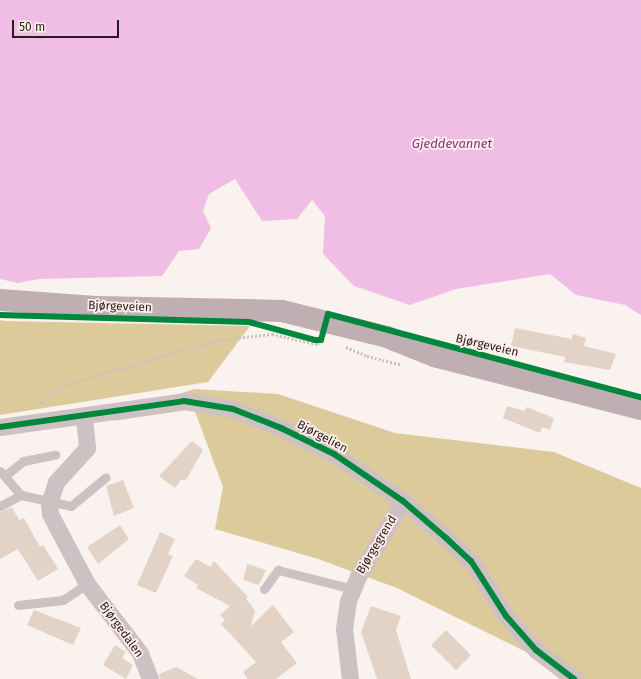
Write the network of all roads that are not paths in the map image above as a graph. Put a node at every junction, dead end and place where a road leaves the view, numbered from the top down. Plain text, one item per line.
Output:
1 (0, 300) edge
2 (641, 409) edge
3 (84, 418) junction
4 (0, 427) edge
5 (55, 456) dead end
6 (3, 473) edge
7 (106, 477) dead end
8 (21, 495) junction
9 (403, 501) junction
10 (49, 503) junction
11 (0, 506) edge
12 (87, 584) junction
13 (264, 589) dead end
14 (353, 589) junction
15 (18, 605) dead end
16 (150, 679) edge
17 (350, 679) edge
18 (574, 679) edge

1 - 2 main road, Bjørgeveien
3 - 4 street, Bjørgelien
3 - 9 street, Bjørgelien
3 - 10 street
5 - 6 lane
6 - 8 lane
7 - 10 lane
8 - 10 lane
8 - 11 lane
9 - 14 street, Bjørgegrend
9 - 18 street, Bjørgelien
10 - 12 street, Bjørgedalen
12 - 15 lane
12 - 16 street, Bjørgedalen
13 - 14 lane, Bjørgegrend
14 - 17 street, Bjørgegrend

